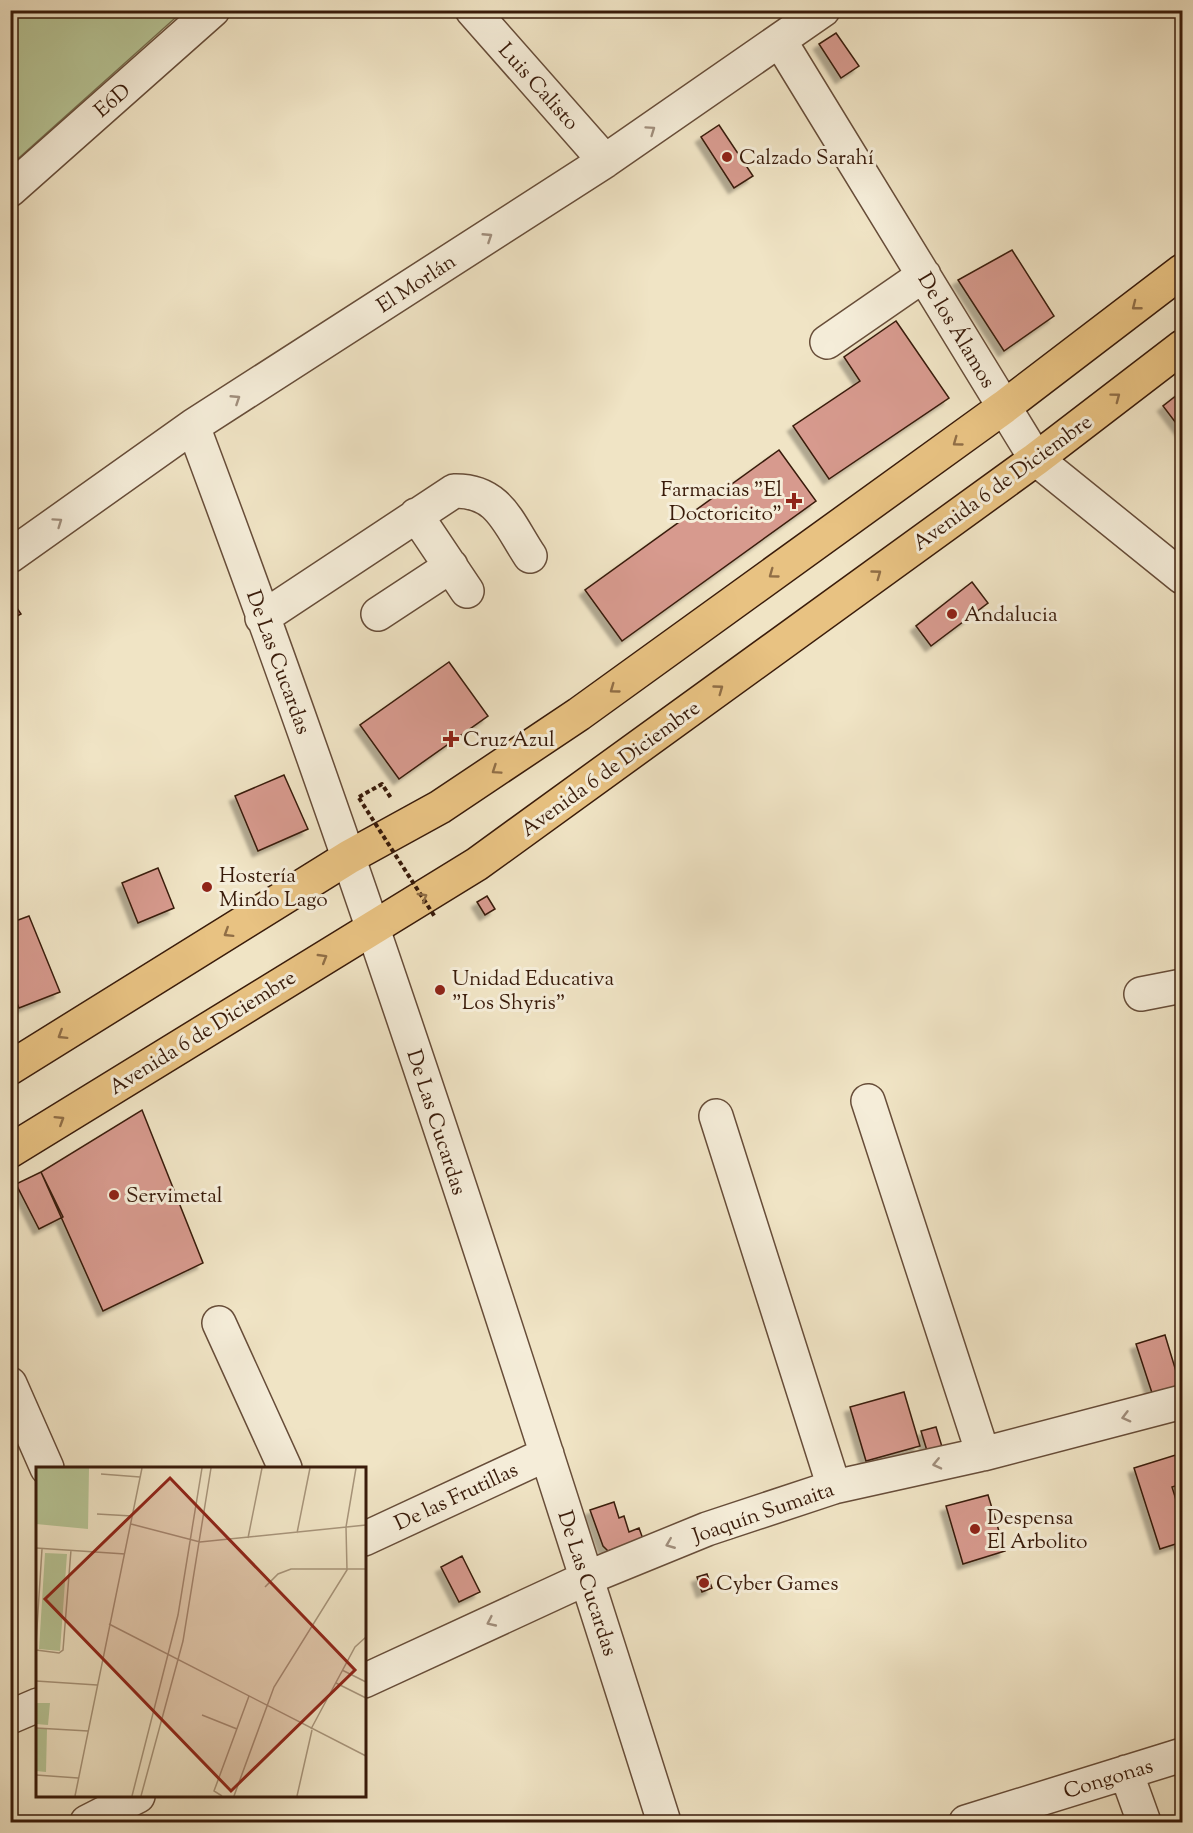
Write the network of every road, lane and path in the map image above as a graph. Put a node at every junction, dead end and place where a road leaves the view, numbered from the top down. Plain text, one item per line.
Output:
1 (213, 10) edge
2 (472, 10) edge
3 (824, 10) edge
4 (780, 41) junction
5 (605, 161) junction
6 (10, 190) edge
7 (1182, 271) edge
8 (924, 275) junction
9 (826, 342) dead end
10 (1182, 346) edge
11 (1004, 407) junction
12 (193, 426) junction
13 (1036, 459) junction
14 (417, 515) junction
15 (10, 556) edge
16 (530, 556) dead end
17 (1182, 577) edge
18 (378, 614) dead end
19 (262, 618) junction
20 (381, 784) dead end
21 (349, 857) junction
22 (435, 917) dead end
23 (373, 928) junction
24 (1182, 986) edge
25 (1141, 994) dead end
26 (10, 1068) edge
27 (868, 1101) dead end
28 (716, 1116) dead end
29 (10, 1151) edge
30 (219, 1323) dead end
31 (10, 1384) edge
32 (1182, 1402) edge
33 (547, 1454) junction
34 (983, 1454) junction
35 (47, 1467) edge
36 (285, 1467) edge
37 (834, 1487) junction
38 (366, 1538) edge
39 (587, 1578) junction
40 (366, 1680) edge
41 (36, 1706) edge
42 (10, 1717) edge
43 (1182, 1755) edge
44 (1126, 1772) junction
45 (136, 1797) edge
46 (1036, 1812) edge
47 (87, 1822) edge
48 (664, 1822) edge
49 (966, 1822) edge
50 (1144, 1822) edge

1 - 6 street, E6D
2 - 5 street, Luis Calisto
3 - 4 street, El Morlán
5 -> 4 street, El Morlán
4 - 8 street, De los Álamos
12 -> 5 street, El Morlán
7 -> 11 main road
8 - 9 street
8 - 11 street, De los Álamos
13 -> 10 main road, Avenida 6 de Diciembre
11 - 13 street, De los Álamos
11 -> 21 main road
15 -> 12 street, El Morlán
12 - 19 street, De Las Cucardas
13 - 17 street, De los Álamos
23 -> 13 main road, Avenida 6 de Diciembre
14 - 16 street
14 - 18 street
14 - 19 street
19 - 21 street, De Las Cucardas
20 - 22 path, bridge
21 - 23 street, De Las Cucardas
21 -> 26 main road
29 -> 23 main road, Avenida 6 de Diciembre
23 - 33 street, De Las Cucardas
24 - 25 street
27 - 34 street
28 - 37 street
30 - 36 street
31 - 35 street
32 -> 34 street, Joaquín Sumaita
33 - 38 street, De las Frutillas
33 - 39 street, De Las Cucardas
34 -> 37 street, Joaquín Sumaita
37 -> 39 street, Joaquín Sumaita
39 -> 40 street, Joaquín Sumaita
39 - 48 street, De Las Cucardas
41 - 42 street
43 - 44 street, Congonas
44 - 46 street, Congonas
44 - 50 street
45 - 47 street
46 - 49 street, Congonas

